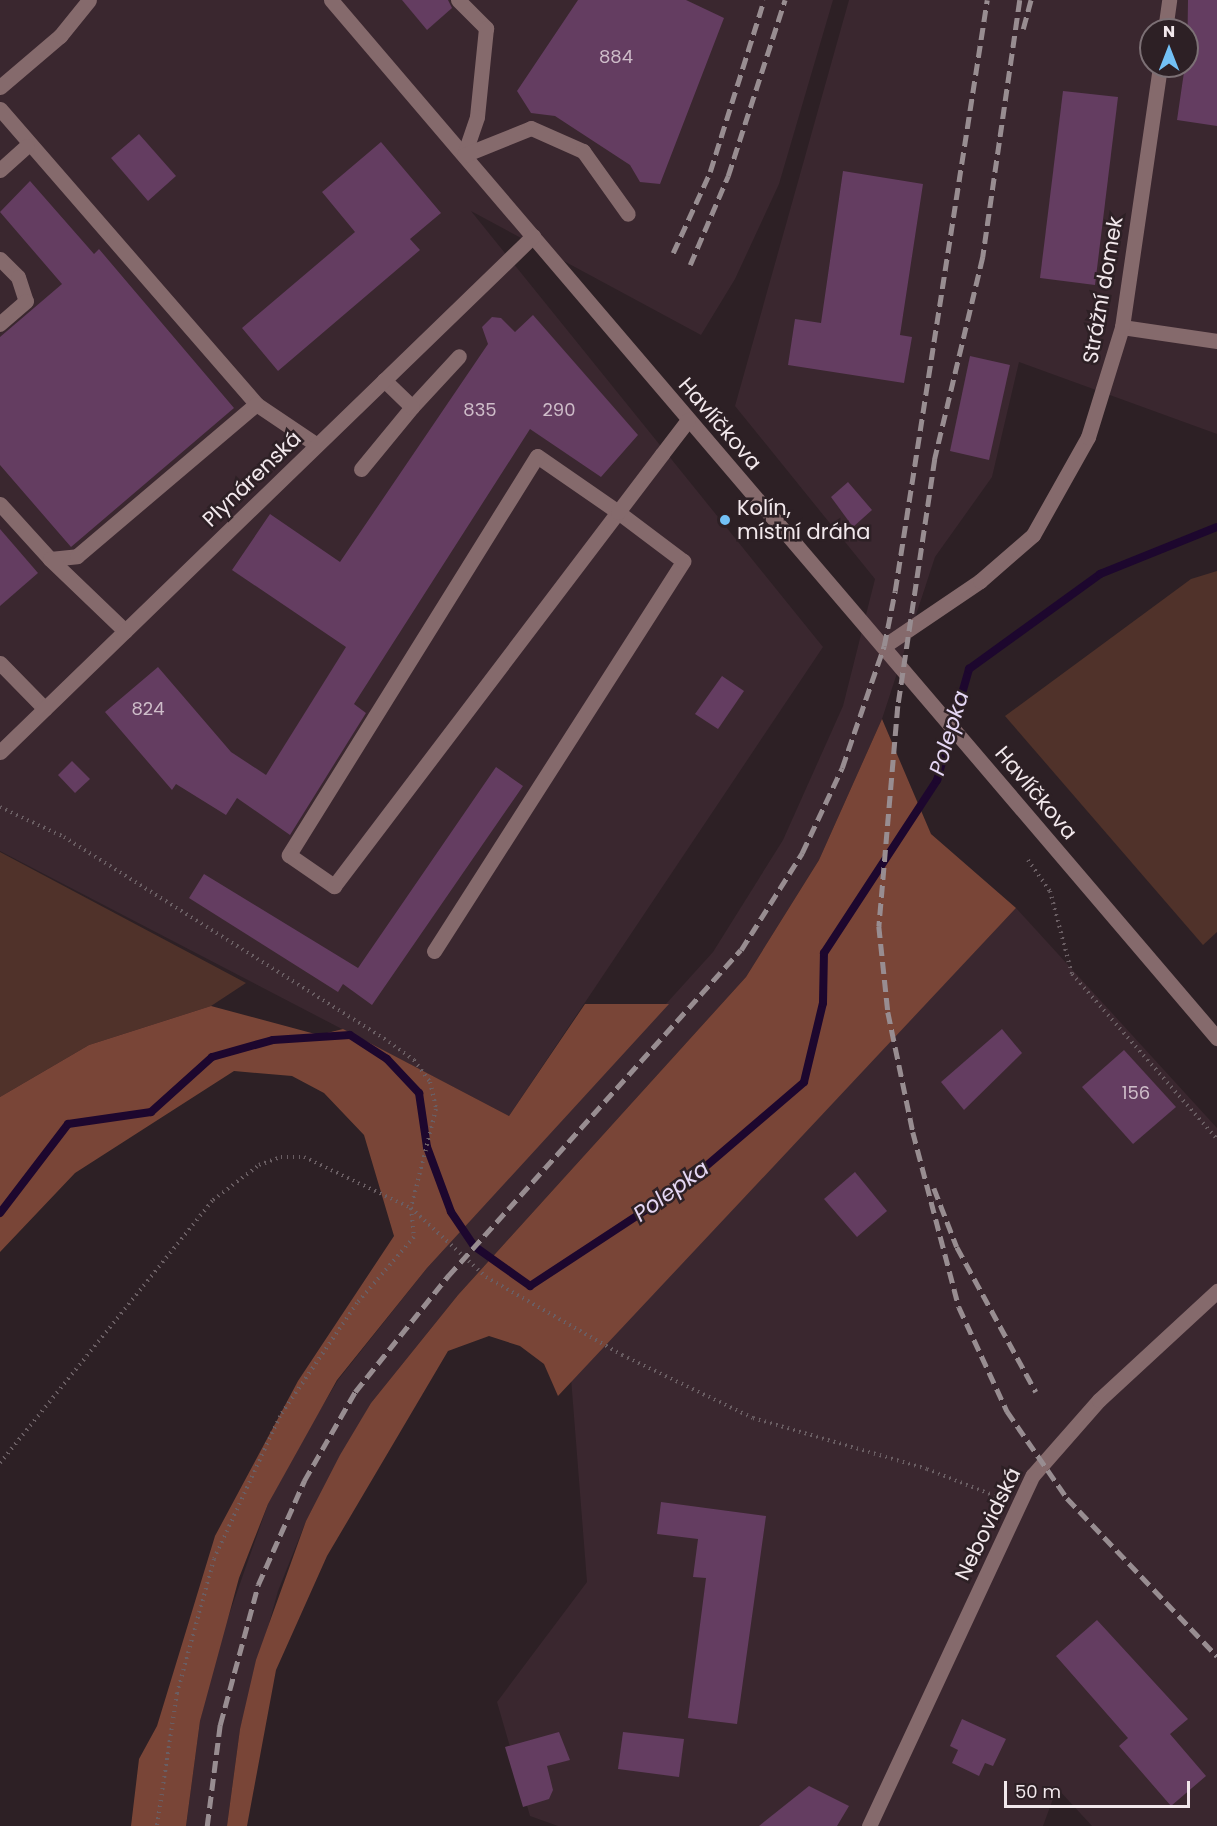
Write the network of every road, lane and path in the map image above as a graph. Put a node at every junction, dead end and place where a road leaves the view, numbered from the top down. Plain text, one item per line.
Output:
1 (89, 0) edge
2 (332, 0) edge
3 (458, 0) edge
4 (1169, 0) edge
5 (1167, 18) edge
6 (1158, 78) edge
7 (0, 87) edge
8 (0, 109) edge
9 (27, 146) junction
10 (464, 155) junction
11 (0, 170) edge
12 (628, 214) dead end
13 (533, 236) junction
14 (0, 259) edge
15 (0, 324) edge
16 (1122, 327) junction
17 (1217, 341) edge
18 (459, 356) dead end
19 (384, 380) junction
20 (256, 404) junction
21 (412, 407) junction
22 (688, 420) junction
23 (317, 445) junction
24 (362, 469) dead end
25 (0, 504) edge
26 (618, 513) junction
27 (50, 559) junction
28 (124, 632) junction
29 (884, 645) junction
30 (0, 663) edge
31 (45, 709) junction
32 (0, 752) edge
33 (0, 807) edge
34 (1028, 860) dead end
35 (434, 951) dead end
36 (1217, 1038) edge
37 (1217, 1139) edge
38 (411, 1208) junction
39 (1217, 1291) edge
40 (0, 1463) edge
41 (1016, 1508) junction
42 (157, 1826) edge
43 (869, 1826) edge

1 - 7 street
2 - 10 street, Havlíčkova
3 - 10 street
4 - 5 street
6 - 16 street, Strážní domek
8 - 9 street
9 - 11 street
9 - 20 street
10 - 12 street
10 - 13 street, Havlíčkova
13 - 19 street, Plynárenská
13 - 22 street, Havlíčkova
14 - 15 street
16 - 17 street
16 - 29 street, Strážní domek
18 - 21 street
19 - 21 street
19 - 23 street, Plynárenská
20 - 23 street
20 - 27 street
21 - 24 street
22 - 26 street
22 - 29 street, Havlíčkova
23 - 28 street, Plynárenská
25 - 27 street
26 - 26 street
26 - 35 street
27 - 28 street
28 - 31 street, Plynárenská
29 - 36 street, Havlíčkova
30 - 31 street
31 - 32 street, Plynárenská
33 - 38 path
34 - 37 path
38 - 40 path
38 - 41 path
38 - 42 path
39 - 41 street, Nebovidská
41 - 43 street, Nebovidská

